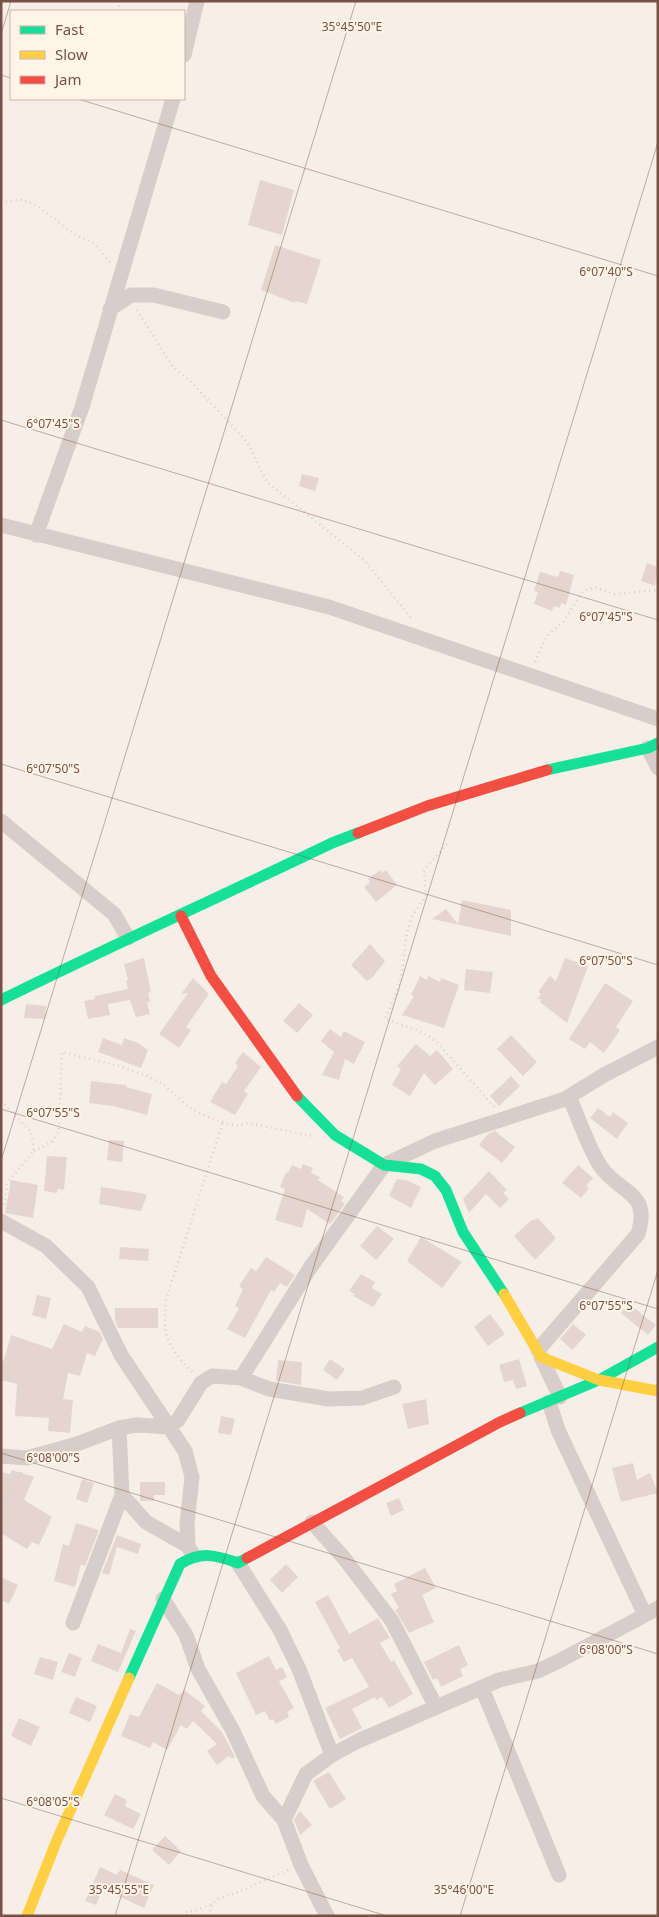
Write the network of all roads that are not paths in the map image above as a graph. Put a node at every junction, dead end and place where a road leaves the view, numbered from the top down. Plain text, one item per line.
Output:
1 (197, 1) edge
2 (185, 51) edge
3 (172, 100) edge
4 (110, 309) junction
5 (224, 312) dead end
6 (1, 525) edge
7 (36, 535) junction
8 (658, 719) edge
9 (653, 745) edge
10 (658, 768) edge
11 (1, 821) edge
12 (181, 916) junction
13 (128, 938) junction
14 (1, 1000) edge
15 (658, 1047) edge
16 (569, 1097) junction
17 (384, 1165) junction
18 (1, 1221) edge
19 (658, 1347) edge
20 (539, 1353) junction
21 (241, 1378) junction
22 (599, 1380) junction
23 (394, 1387) dead end
24 (658, 1391) edge
25 (554, 1400) junction
26 (168, 1427) junction
27 (119, 1428) junction
28 (1, 1456) edge
29 (122, 1495) junction
30 (312, 1522) junction
31 (191, 1550) junction
32 (238, 1563) junction
33 (163, 1599) junction
34 (651, 1611) edge
35 (73, 1623) dead end
36 (482, 1688) junction
37 (436, 1707) junction
38 (332, 1755) junction
39 (284, 1820) junction
40 (559, 1875) dead end
41 (27, 1916) edge
42 (327, 1916) edge

1 - 2 street
3 - 4 street
4 - 5 street
4 - 7 street
6 - 7 street
7 - 8 street
9 - 10 street
9 - 12 street
11 - 13 street
12 - 13 street
12 - 17 street
13 - 14 street
15 - 16 street
16 - 17 street
16 - 20 street
17 - 20 street
17 - 21 street
18 - 26 street
19 - 22 street
20 - 22 street
20 - 25 street
21 - 23 street
21 - 26 street
22 - 24 street
22 - 25 street
25 - 30 street
25 - 34 street
26 - 27 street
26 - 31 street
27 - 28 street
27 - 29 street
29 - 31 street
29 - 35 street
30 - 32 street
30 - 37 street
31 - 32 street
31 - 33 street
32 - 38 street
33 - 39 street
33 - 41 street
34 - 36 street
36 - 37 street
36 - 40 street
37 - 38 street
38 - 39 street
39 - 42 street

